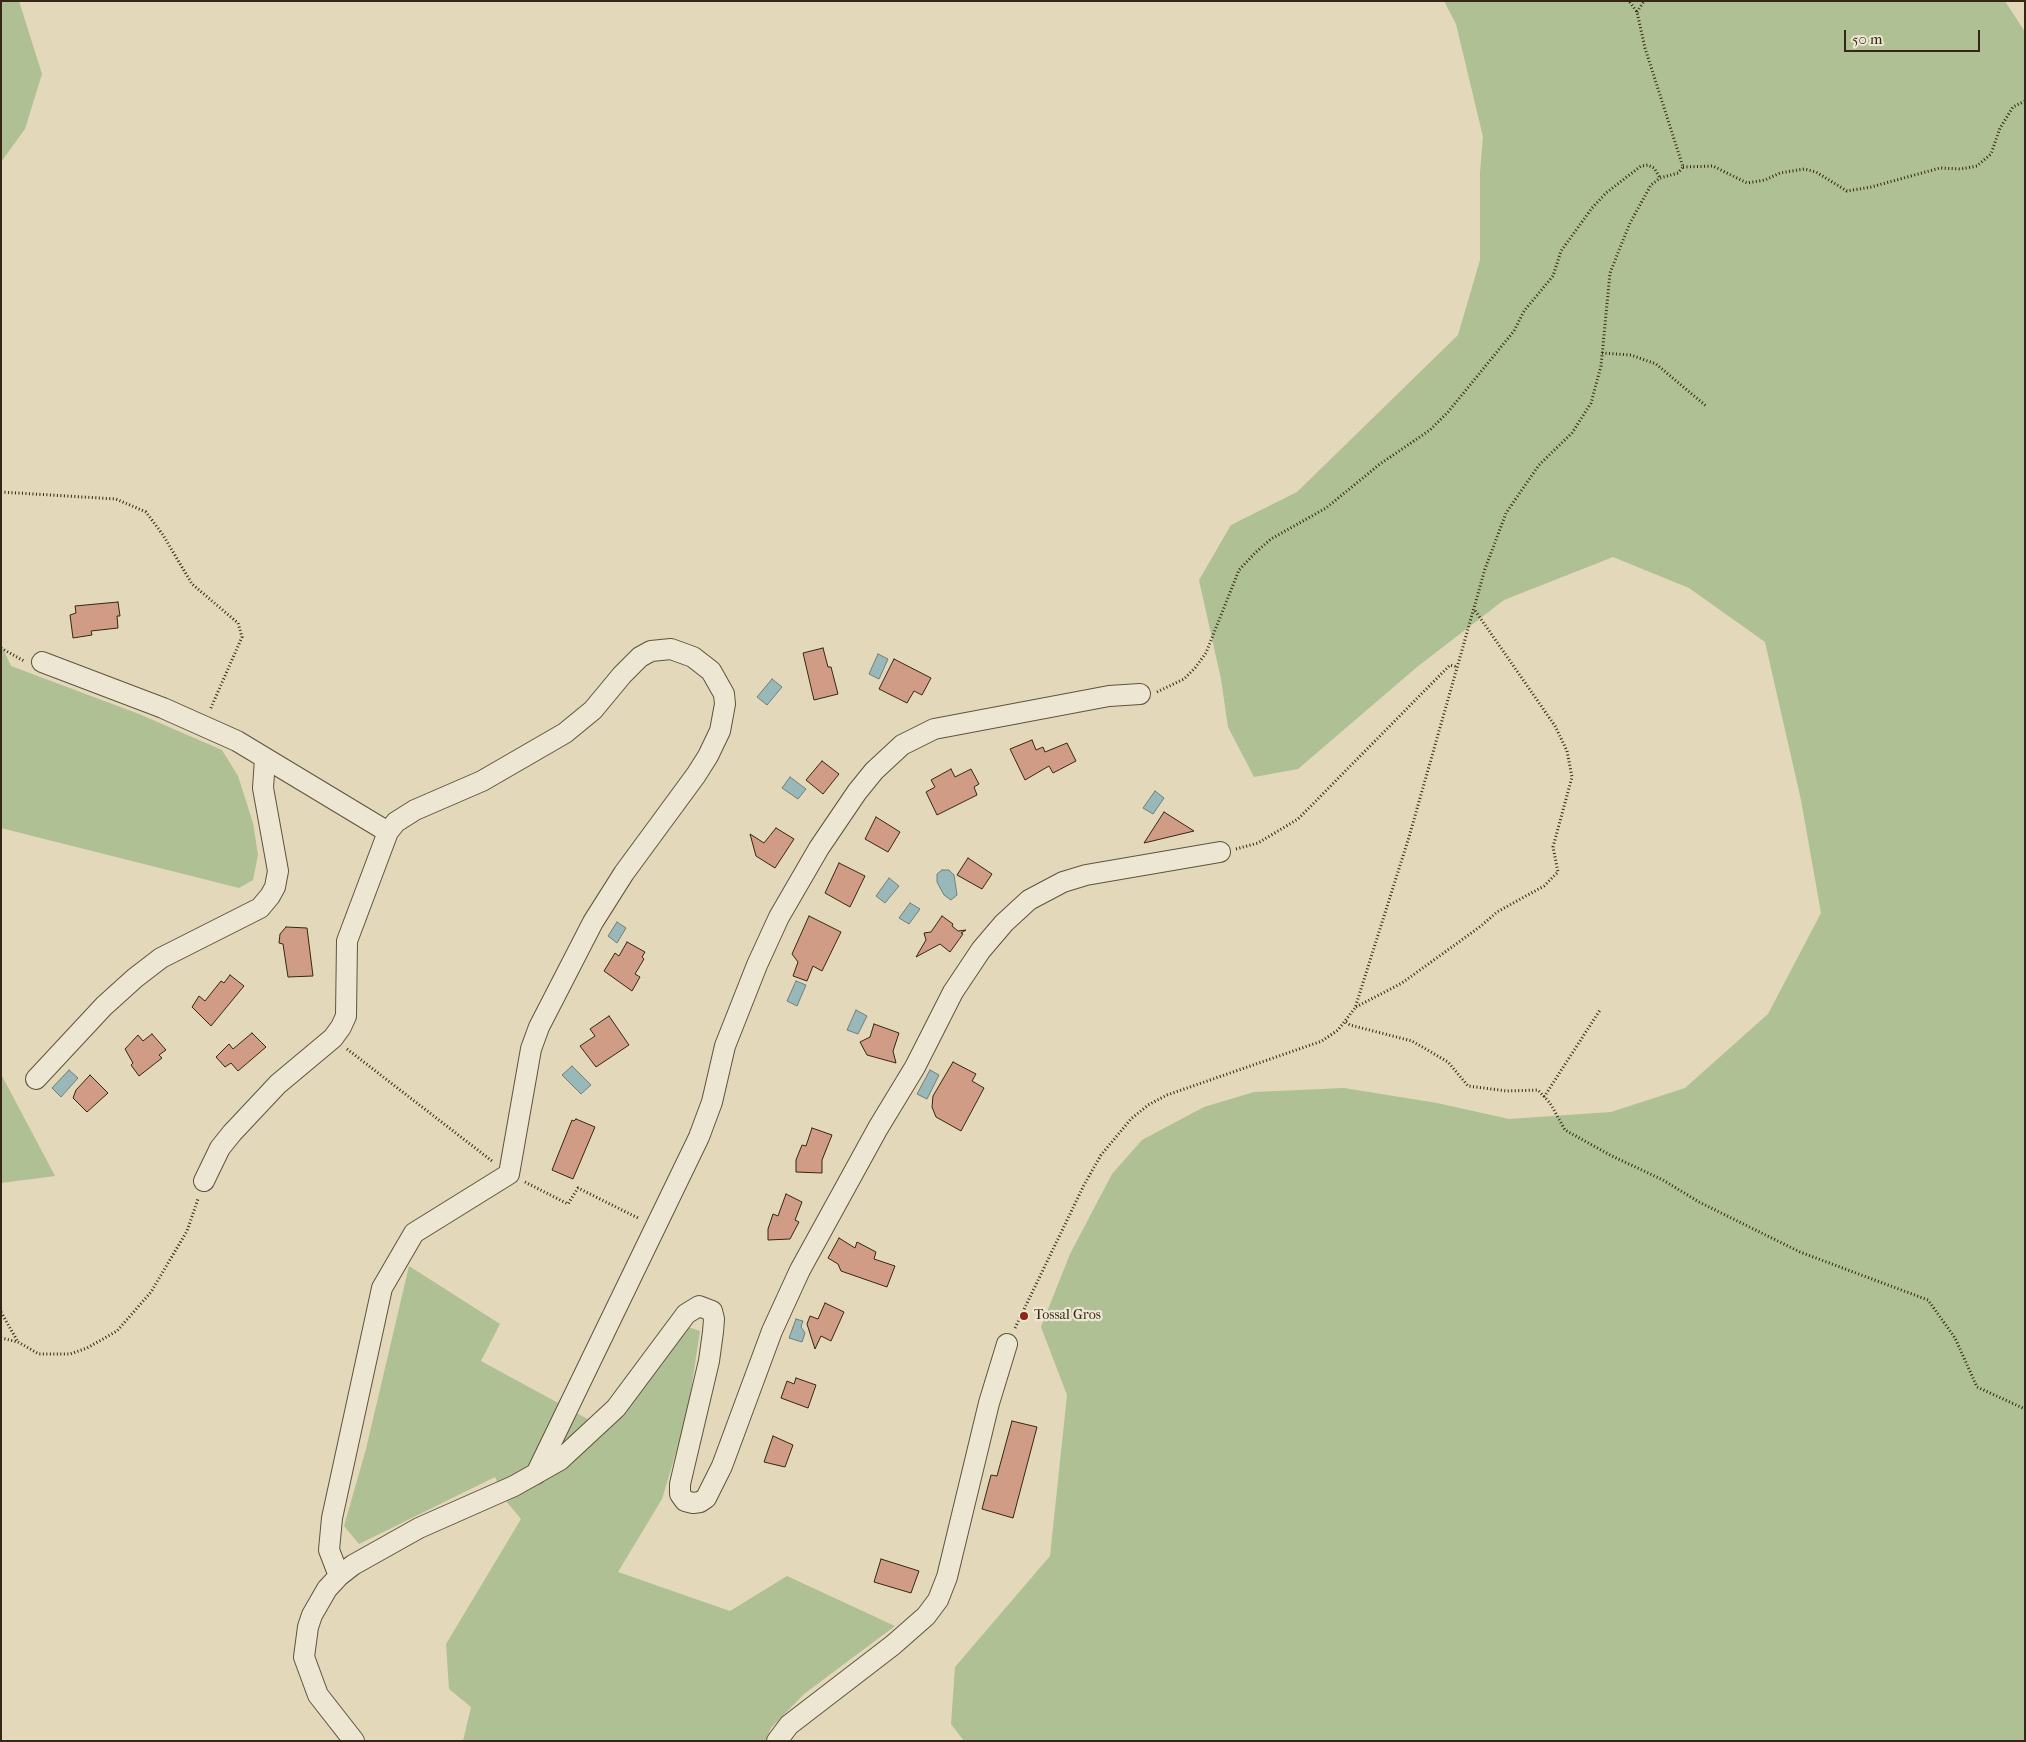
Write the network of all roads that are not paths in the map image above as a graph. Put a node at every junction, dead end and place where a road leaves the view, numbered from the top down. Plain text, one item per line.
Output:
1 (42, 662) road end
2 (1140, 694) road end
3 (265, 759) junction
4 (388, 832) junction
5 (1220, 852) road end
6 (36, 1079) dead end
7 (204, 1181) road end
8 (1008, 1344) road end
9 (536, 1474) junction
10 (339, 1576) junction
11 (354, 1741) edge
12 (778, 1741) edge

1 - 3 street
2 - 9 street
3 - 4 street
3 - 6 street
4 - 7 street
4 - 10 street
5 - 9 street
8 - 12 street
9 - 10 street
10 - 11 street

